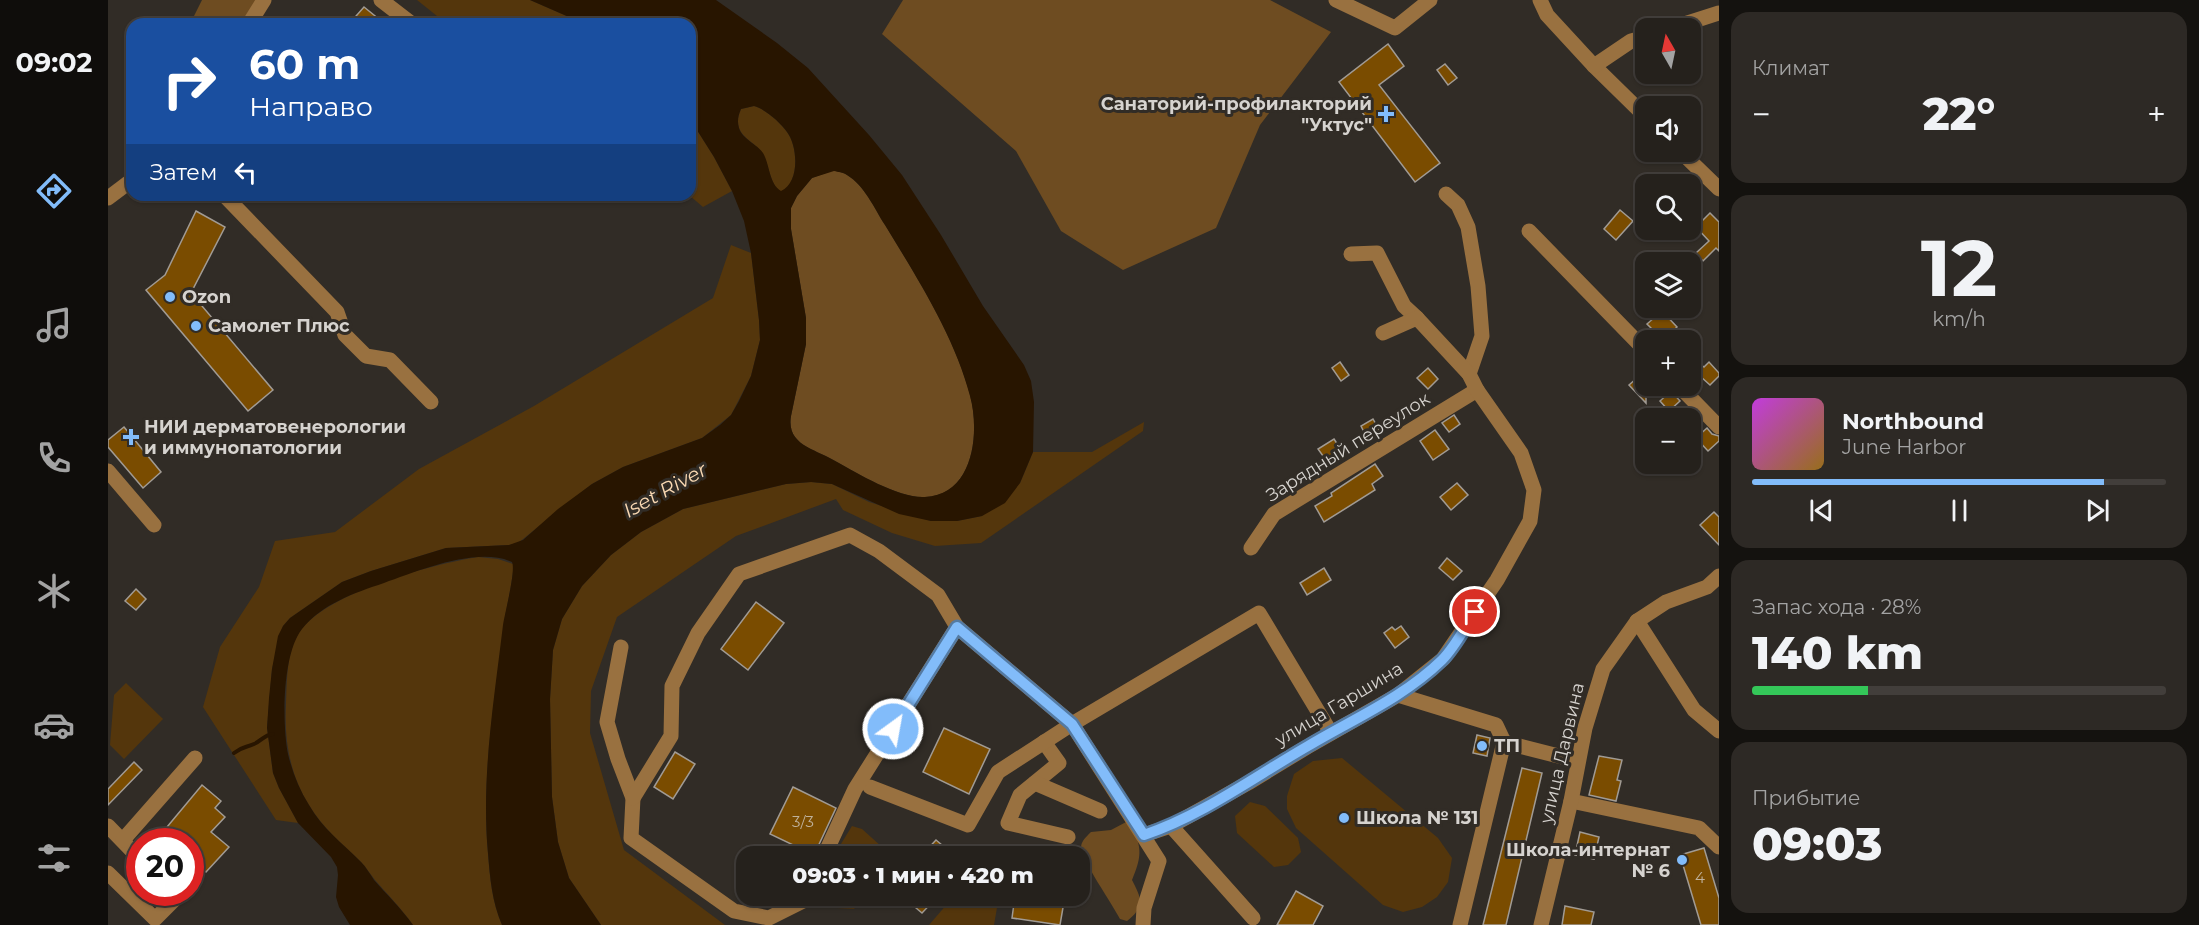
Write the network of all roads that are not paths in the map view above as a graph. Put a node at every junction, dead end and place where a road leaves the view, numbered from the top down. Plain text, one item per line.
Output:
1 (264, 0) edge
2 (381, 0) edge
3 (1336, 0) edge
4 (1430, 0) edge
5 (1540, 0) edge
6 (1719, 13) edge
7 (253, 18) edge
8 (404, 18) edge
9 (1701, 19) edge
10 (1635, 40) edge
11 (1594, 66) junction
12 (1635, 106) edge
13 (1691, 162) edge
14 (126, 184) edge
15 (1719, 189) edge
16 (1446, 194) dead end
17 (108, 198) edge
18 (230, 201) edge
19 (1528, 231) dead end
20 (1351, 254) dead end
21 (1416, 318) junction
22 (1383, 333) dead end
23 (1635, 340) edge
24 (1469, 375) junction
25 (1477, 390) junction
26 (1688, 396) edge
27 (431, 402) dead end
28 (1719, 427) edge
29 (108, 471) edge
30 (154, 525) dead end
31 (1251, 548) dead end
32 (1719, 576) edge
33 (1637, 621) junction
34 (957, 627) junction
35 (621, 647) dead end
36 (1398, 695) junction
37 (1072, 724) junction
38 (1719, 731) edge
39 (1331, 733) junction
40 (1044, 742) junction
41 (1504, 742) junction
42 (195, 758) dead end
43 (1578, 761) junction
44 (1035, 783) junction
45 (870, 787) dead end
46 (633, 798) junction
47 (1571, 801) junction
48 (1100, 811) dead end
49 (108, 826) edge
50 (1171, 826) junction
51 (1144, 835) junction
52 (1068, 837) dead end
53 (123, 840) junction
54 (126, 844) edge
55 (829, 846) edge
56 (1719, 847) edge
57 (108, 873) edge
58 (126, 891) edge
59 (142, 906) edge
60 (168, 906) edge
61 (793, 906) edge
62 (1253, 918) dead end
63 (1143, 925) edge
64 (1460, 925) edge
65 (1541, 925) edge

1 - 7 street
2 - 8 street
3 - 4 street
5 - 11 street
6 - 9 street
10 - 11 street
11 - 12 street
13 - 15 street
14 - 17 street
16 - 24 street
18 - 27 street
19 - 23 street
20 - 21 street
21 - 22 street
21 - 24 street
24 - 25 street
25 - 31 street, Зарядный переулок
25 - 36 street, улица Гаршина
26 - 28 street
29 - 30 street
32 - 33 street, улица Дарвина
33 - 38 street
33 - 43 street, улица Дарвина
34 - 37 street
34 - 46 street
34 - 55 street
35 - 46 street
36 - 39 street, улица Гаршина
36 - 41 street
37 - 39 street
37 - 40 street
37 - 51 street
39 - 50 street, улица Гаршина
40 - 44 street
40 - 45 street
41 - 43 street
41 - 64 street
42 - 53 street
43 - 47 street, улица Дарвина
44 - 48 street
44 - 52 street
46 - 61 street
47 - 56 street
47 - 65 street, улица Дарвина
49 - 53 street
50 - 51 street, улица Гаршина
50 - 62 street
51 - 63 street
53 - 54 street
57 - 58 street
59 - 60 street

